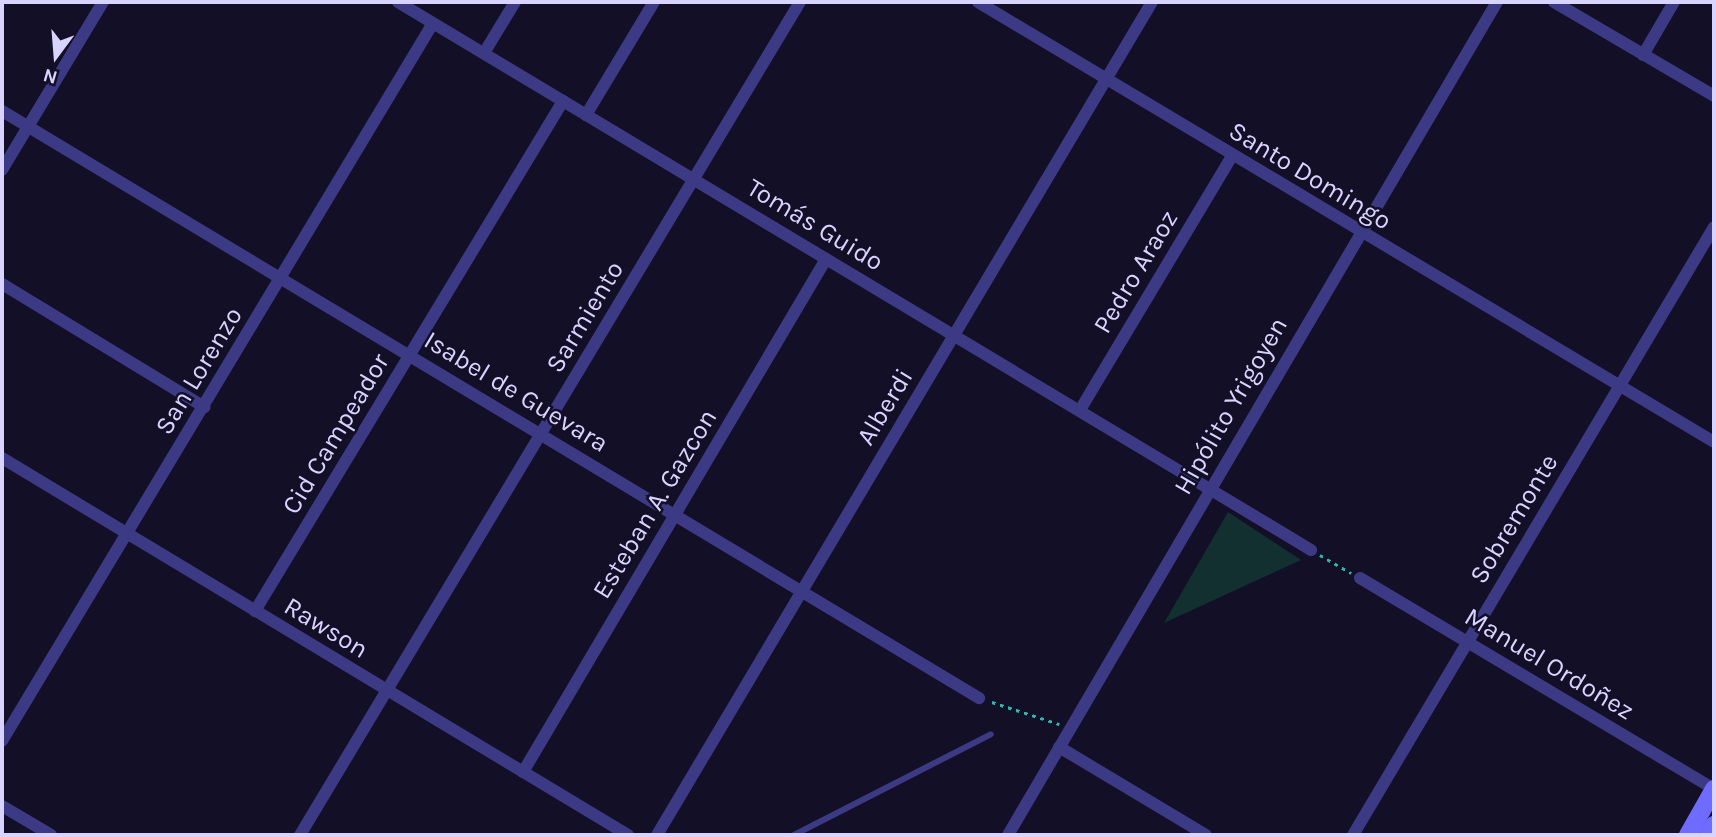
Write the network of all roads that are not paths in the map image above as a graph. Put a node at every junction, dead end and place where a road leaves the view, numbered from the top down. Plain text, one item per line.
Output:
1 (103, 2) edge
2 (398, 2) edge
3 (515, 2) edge
4 (654, 2) edge
5 (800, 2) edge
6 (978, 2) edge
7 (1152, 2) edge
8 (1497, 2) edge
9 (1554, 2) edge
10 (1674, 2) edge
11 (433, 23) junction
12 (484, 53) junction
13 (1643, 55) junction
14 (1105, 79) junction
15 (1714, 96) edge
16 (562, 101) junction
17 (2, 111) edge
18 (586, 115) junction
19 (29, 126) junction
20 (1232, 156) junction
21 (2, 170) edge
22 (693, 179) junction
23 (1714, 227) edge
24 (1360, 232) junction
25 (826, 259) junction
26 (282, 279) junction
27 (2, 284) edge
28 (955, 336) junction
29 (411, 354) junction
30 (1620, 387) junction
31 (204, 407) junction
32 (1080, 410) junction
33 (542, 434) junction
34 (1714, 442) edge
35 (2, 458) edge
36 (1208, 489) junction
37 (674, 516) junction
38 (127, 534) junction
39 (1311, 550) road end
40 (1360, 578) road end
41 (800, 593) junction
42 (255, 611) junction
43 (1468, 642) junction
44 (388, 692) junction
45 (979, 698) road end
46 (991, 734) dead end
47 (2, 741) edge
48 (1059, 747) junction
49 (523, 772) junction
50 (1714, 789) edge
51 (2, 806) edge
52 (1714, 825) edge
53 (51, 835) edge
54 (300, 835) edge
55 (628, 835) edge
56 (657, 835) edge
57 (794, 835) edge
58 (1007, 835) edge
59 (1206, 835) edge
60 (1353, 835) edge
61 (1688, 835) edge
62 (1708, 835) edge

1 - 19 street
2 - 11 street, Tomás Guido
3 - 12 street
4 - 18 street
5 - 22 street, Sarmiento
6 - 14 street, Santo Domingo
7 - 14 street, Alberdi
8 - 24 street, Hipólito Yrigoyen
9 - 13 street
10 - 13 street
11 - 12 street, Tomás Guido
11 - 26 street, San Lorenzo
12 - 16 street, Tomás Guido
13 - 15 street
14 - 20 street, Santo Domingo
14 - 28 street, Alberdi
16 - 18 street, Tomás Guido
16 - 29 street, Cid Campeador
17 - 19 street, Isabel de Guevara
18 - 22 street, Tomás Guido
19 - 21 street
19 - 26 street, Isabel de Guevara
20 - 24 street, Santo Domingo
20 - 32 street, Pedro Araoz
22 - 25 street, Tomás Guido
22 - 33 street, Sarmiento
23 - 30 street, Sobremonte
24 - 30 street, Santo Domingo
24 - 36 street, Hipólito Yrigoyen
25 - 28 street, Tomás Guido
25 - 37 street, Esteban A. Gazcon
26 - 29 street, Isabel de Guevara
26 - 31 street, San Lorenzo
27 - 31 street
28 - 32 street, Tomás Guido
28 - 41 street, Alberdi
29 - 33 street, Isabel de Guevara
29 - 42 street, Cid Campeador
30 - 34 street, Santo Domingo
30 - 43 street, Sobremonte
31 - 38 street, San Lorenzo
32 - 36 street, Tomás Guido
33 - 37 street, Isabel de Guevara
33 - 44 street, Sarmiento
35 - 38 street, Rawson
36 - 39 street
36 - 48 street, Hipólito Yrigoyen
37 - 41 street, Isabel de Guevara
37 - 49 street, Esteban A. Gazcon
38 - 42 street, Rawson
38 - 47 street, San Lorenzo
40 - 43 street, Manuel Ordoñez
41 - 45 street, Isabel de Guevara
41 - 56 street, Alberdi
42 - 44 street, Rawson
43 - 50 street, Manuel Ordoñez
43 - 60 street, Sobremonte
44 - 49 street, Rawson
44 - 54 street, Sarmiento
46 - 57 lane
48 - 58 street, Hipólito Yrigoyen
48 - 59 street
49 - 55 street, Rawson
50 - 61 main road
51 - 53 street
52 - 62 main road

